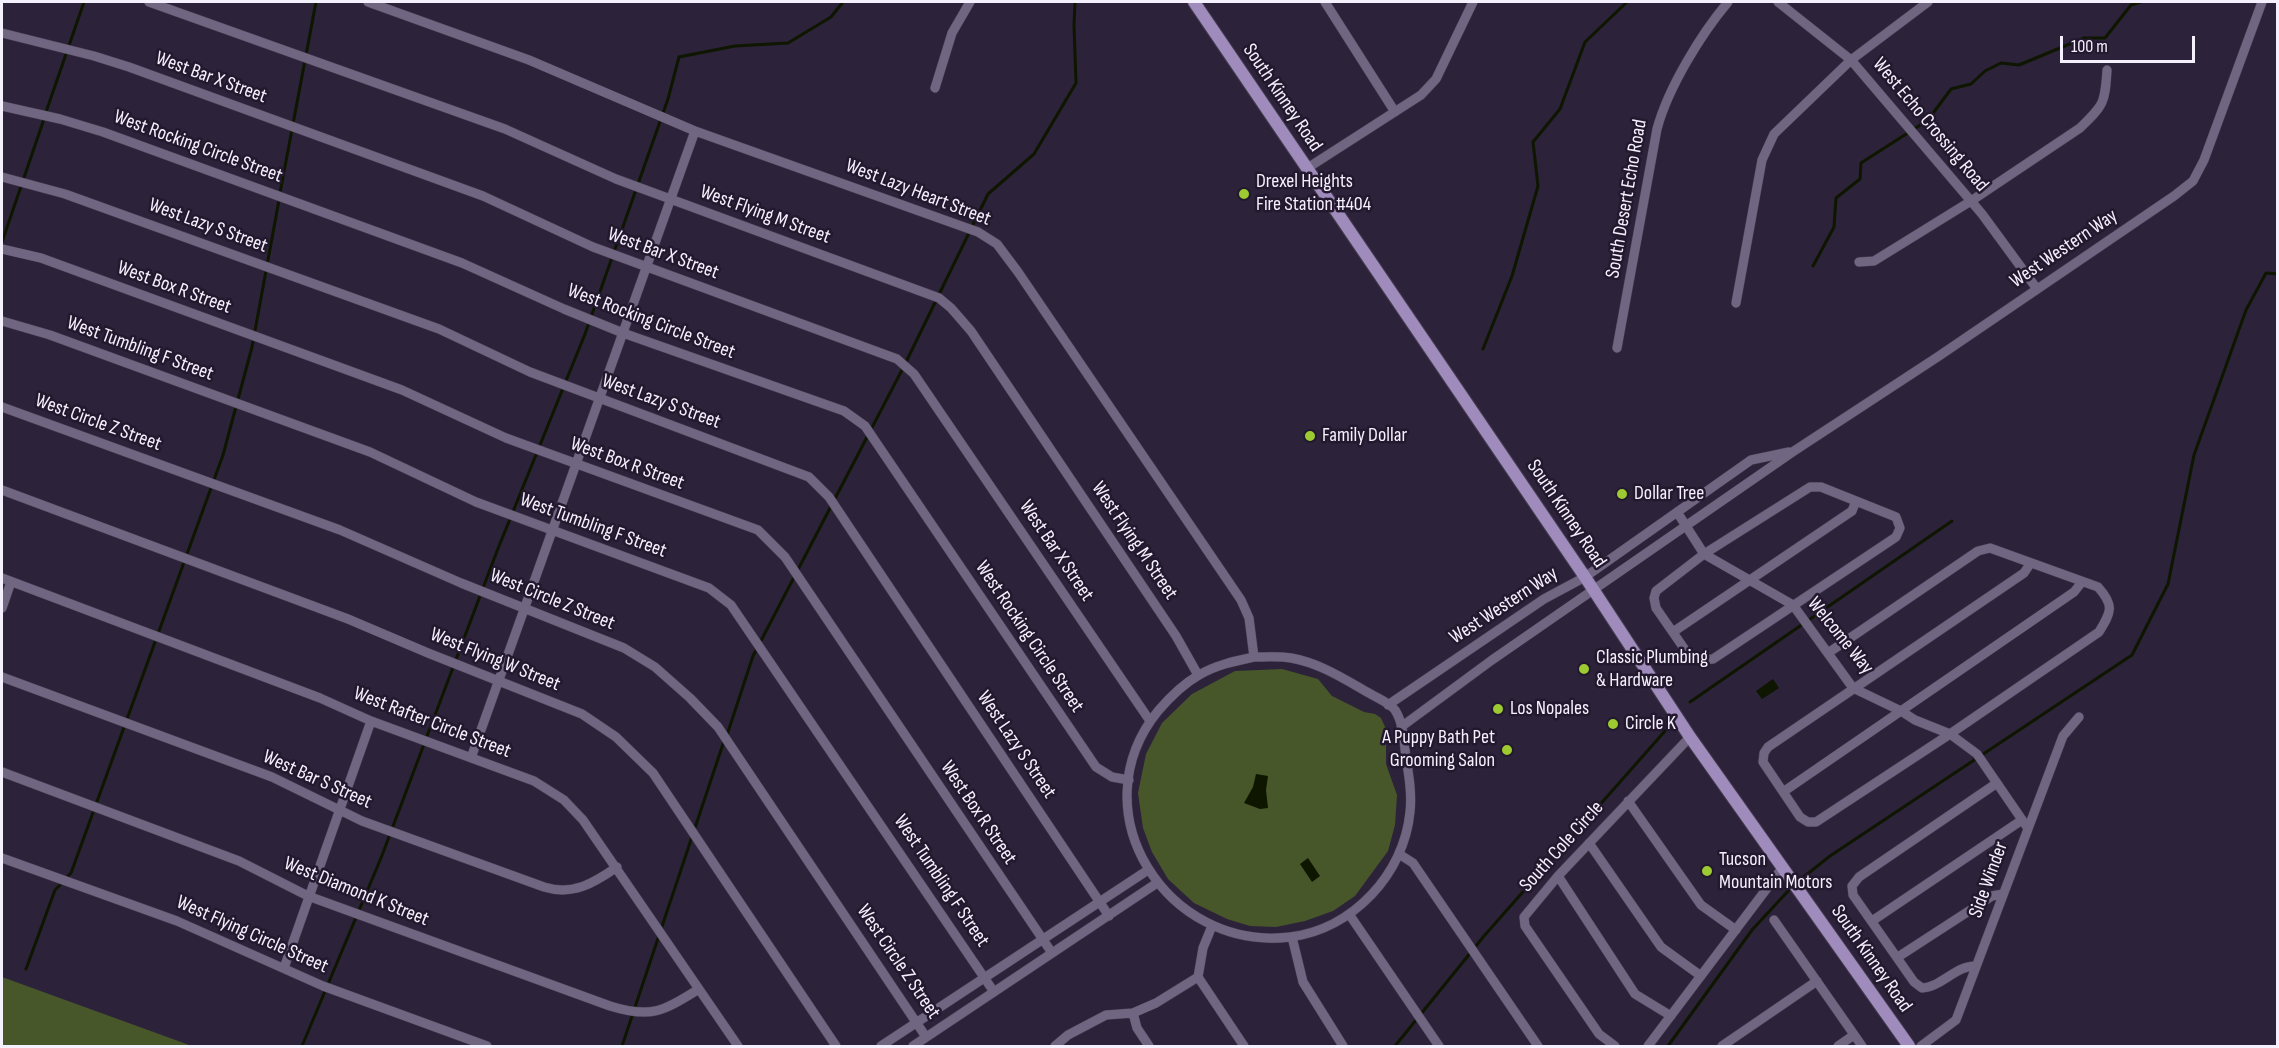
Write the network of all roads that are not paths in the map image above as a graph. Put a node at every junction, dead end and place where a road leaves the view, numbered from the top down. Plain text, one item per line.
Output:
1 (149, 2) edge
2 (368, 2) edge
3 (970, 2) edge
4 (1194, 2) edge
5 (1325, 2) edge
6 (1473, 2) edge
7 (1728, 2) edge
8 (1778, 2) edge
9 (1928, 2) edge
10 (2262, 2) edge
11 (2, 33) edge
12 (1851, 60) junction
13 (2107, 70) dead end
14 (935, 88) dead end
15 (2, 106) edge
16 (1395, 112) junction
17 (695, 131) junction
18 (1306, 169) junction
19 (2, 177) edge
20 (672, 200) junction
21 (1971, 201) junction
22 (2, 249) edge
23 (1859, 262) dead end
24 (648, 267) junction
25 (2037, 289) junction
26 (1736, 303) dead end
27 (2, 321) edge
28 (623, 333) junction
29 (1617, 348) dead end
30 (599, 399) junction
31 (2, 408) edge
32 (1794, 451) junction
33 (576, 464) junction
34 (2, 490) edge
35 (1856, 501) junction
36 (1677, 512) junction
37 (1687, 527) junction
38 (551, 531) junction
39 (1704, 554) junction
40 (2030, 564) junction
41 (1585, 577) junction
42 (6, 580) edge
43 (1751, 580) junction
44 (2082, 582) junction
45 (1594, 591) junction
46 (1793, 605) junction
47 (2, 608) edge
48 (524, 608) junction
49 (1673, 632) junction
50 (1828, 653) junction
51 (1254, 657) junction
52 (1198, 675) junction
53 (2, 678) edge
54 (497, 680) junction
55 (1853, 688) junction
56 (1388, 705) junction
57 (1901, 711) junction
58 (2079, 717) dead end
59 (371, 721) junction
60 (1150, 721) junction
61 (1401, 727) junction
62 (1950, 734) junction
63 (1690, 737) junction
64 (471, 758) junction
65 (2, 772) edge
66 (1129, 780) junction
67 (1997, 783) junction
68 (1783, 792) junction
69 (1628, 801) junction
70 (339, 809) junction
71 (2025, 824) junction
72 (1589, 843) junction
73 (1399, 854) junction
74 (2, 858) edge
75 (617, 867) junction
76 (1783, 867) junction
77 (1148, 870) junction
78 (1558, 876) junction
79 (1157, 883) junction
80 (2003, 894) junction
81 (308, 896) junction
82 (1099, 901) junction
83 (1349, 914) junction
84 (1109, 916) junction
85 (1774, 920) dead end
86 (1872, 921) junction
87 (1212, 926) junction
88 (1736, 930) junction
89 (1292, 937) junction
90 (1042, 941) junction
91 (1052, 953) junction
92 (1898, 957) junction
93 (1976, 966) junction
94 (284, 968) junction
95 (1701, 976) junction
96 (1198, 977) junction
97 (986, 979) junction
98 (1818, 981) junction
99 (699, 989) junction
100 (994, 992) junction
101 (1133, 1013) junction
102 (1671, 1016) junction
103 (916, 1022) junction
104 (1854, 1035) junction
105 (927, 1037) junction
106 (487, 1047) edge
107 (738, 1047) edge
108 (836, 1047) edge
109 (881, 1047) edge
110 (913, 1047) edge
111 (1055, 1047) edge
112 (1149, 1047) edge
113 (1244, 1047) edge
114 (1343, 1047) edge
115 (1439, 1047) edge
116 (1538, 1047) edge
117 (1615, 1047) edge
118 (1648, 1047) edge
119 (1722, 1047) edge
120 (1838, 1047) edge
121 (1862, 1047) edge
122 (1909, 1047) edge
123 (1921, 1047) edge

1 - 20 street, West Flying M Street
2 - 17 street, West Lazy Heart Street
3 - 14 street
4 - 18 main road, South Kinney Road
5 - 16 street
6 - 16 street
7 - 29 street, South Desert Echo Road
8 - 12 street, West Echo Crossing Road
9 - 12 street
10 - 25 street, West Western Way
11 - 24 street, West Bar X Street
12 - 21 street, West Echo Crossing Road
12 - 26 street
13 - 21 street
15 - 28 street, West Rocking Circle Street
16 - 18 street
17 - 20 street
17 - 51 street, West Lazy Heart Street
18 - 41 main road, South Kinney Road
19 - 30 street, West Lazy S Street
20 - 24 street
20 - 52 street, West Flying M Street
21 - 23 street
21 - 25 street, West Echo Crossing Road
22 - 33 street, West Box R Street
24 - 28 street
24 - 60 street, West Bar X Street
25 - 32 street, West Western Way
27 - 38 street, West Tumbling F Street
28 - 30 street
28 - 66 street, West Rocking Circle Street
30 - 33 street
30 - 82 street, West Lazy S Street
31 - 48 street, West Circle Z Street
32 - 36 street, West Western Way
32 - 37 street, West Western Way
33 - 38 street
33 - 90 street, West Box R Street
34 - 54 street, West Flying W Street
35 - 39 street
35 - 43 street
35 - 46 street
36 - 37 street, Welcome Way
36 - 41 street, West Western Way
37 - 39 street, Welcome Way
37 - 45 street, West Western Way
38 - 48 street
38 - 97 street, West Tumbling F Street
39 - 43 street, Welcome Way
39 - 49 street
40 - 44 street
40 - 50 street
40 - 55 street
41 - 45 main road, South Kinney Road
41 - 56 street, West Western Way
42 - 47 street
42 - 59 street, West Rafter Circle Street
43 - 46 street, Welcome Way
43 - 49 street
44 - 57 street
44 - 62 street
45 - 61 street, West Western Way
45 - 63 main road, South Kinney Road
46 - 49 street
46 - 50 street, Welcome Way
48 - 54 street
48 - 103 street, West Circle Z Street
50 - 55 street, Welcome Way
51 - 52 street
51 - 56 street
52 - 60 street
53 - 70 street, West Bar S Street
54 - 64 street
54 - 108 street, West Flying W Street
55 - 57 street, Welcome Way
55 - 68 street
56 - 61 street
57 - 62 street, Welcome Way
57 - 68 street
58 - 71 street, Side Winder
59 - 64 street, West Rafter Circle Street
59 - 70 street
60 - 66 street
61 - 73 street
62 - 67 street, Welcome Way
62 - 68 street
63 - 69 street, South Cole Circle
63 - 76 main road, South Kinney Road
64 - 75 street, West Rafter Circle Street
65 - 81 street, West Diamond K Street
66 - 77 street
67 - 71 street, Welcome Way
67 - 86 street
69 - 72 street, South Cole Circle
69 - 88 street
70 - 75 street, West Bar S Street
70 - 81 street
71 - 80 street, Side Winder
71 - 86 street
72 - 78 street, South Cole Circle
72 - 95 street
73 - 83 street
73 - 116 street
74 - 94 street, West Flying Circle Street
75 - 99 street, West Rafter Circle Street
76 - 88 street
76 - 122 main road, South Kinney Road
77 - 79 street
77 - 82 street
78 - 102 street
78 - 117 street, South Cole Circle
79 - 84 street
79 - 87 street
80 - 92 street
80 - 93 street, Side Winder
81 - 94 street
81 - 99 street, West Diamond K Street
82 - 84 street, West Lazy S Street
82 - 90 street
83 - 89 street
83 - 115 street
84 - 91 street
85 - 98 street
86 - 92 street
87 - 89 street
87 - 96 street
88 - 95 street
89 - 114 street
90 - 91 street, West Box R Street
90 - 97 street
91 - 100 street
92 - 93 street
93 - 123 street, Side Winder
94 - 106 street, West Flying Circle Street
95 - 102 street
96 - 101 street
96 - 113 street
97 - 100 street, West Tumbling F Street
97 - 103 street
98 - 104 street
98 - 119 street
99 - 107 street, West Rafter Circle Street
100 - 105 street
101 - 111 street
101 - 112 street
102 - 118 street
103 - 105 street, West Circle Z Street
103 - 109 street
104 - 120 street
104 - 121 street
105 - 110 street

